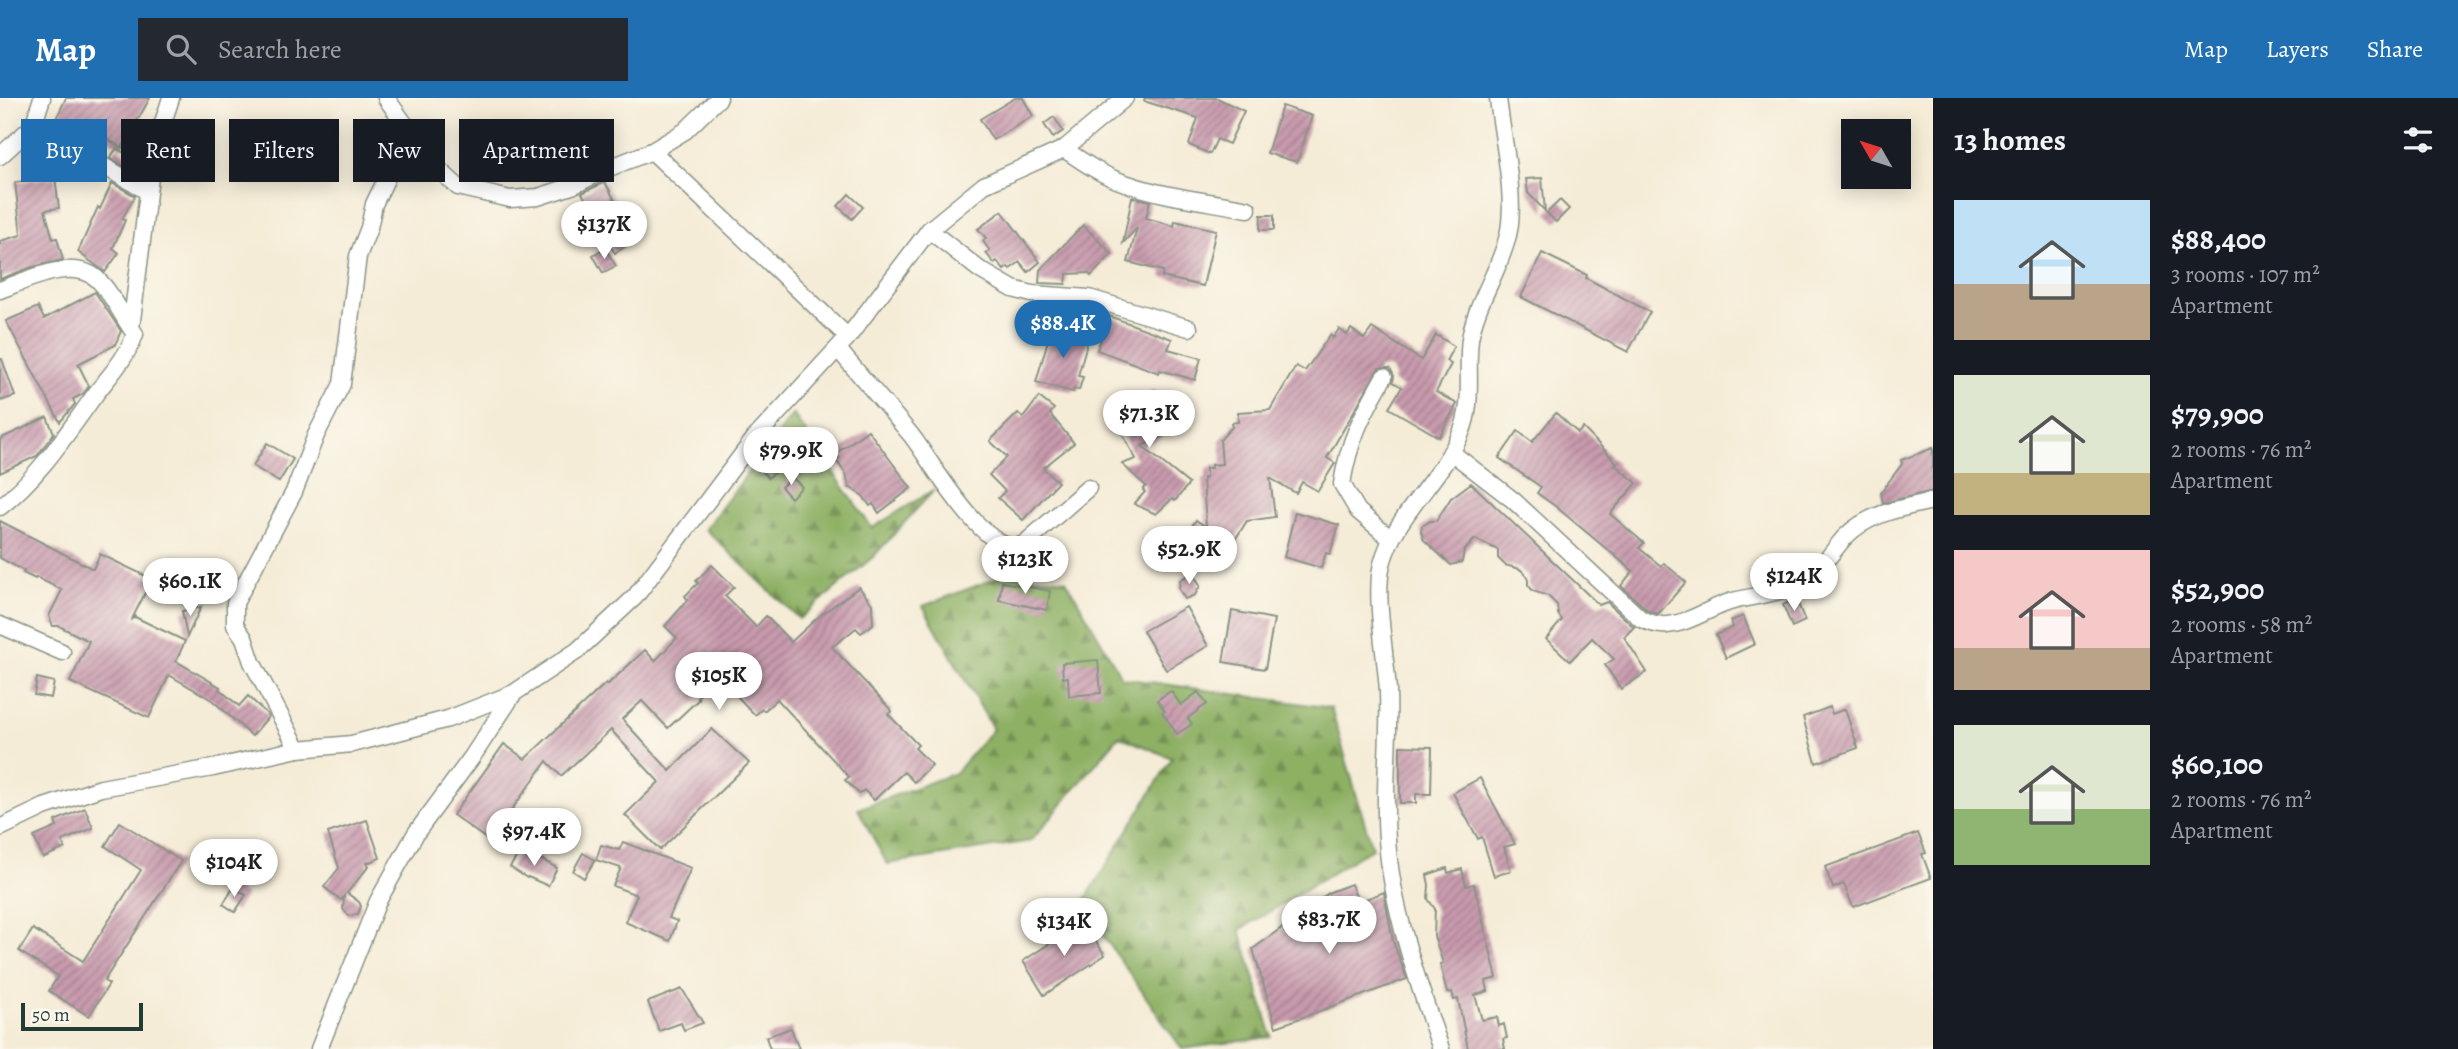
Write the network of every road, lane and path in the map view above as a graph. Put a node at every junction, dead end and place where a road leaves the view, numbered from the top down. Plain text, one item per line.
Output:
1 (42, 98) edge
2 (171, 98) edge
3 (386, 98) edge
4 (719, 98) edge
5 (1125, 98) edge
6 (1498, 98) edge
7 (35, 119) edge
8 (402, 119) edge
9 (21, 137) edge
10 (1063, 149) junction
11 (652, 152) junction
12 (0, 156) edge
13 (107, 169) edge
14 (445, 175) edge
15 (385, 182) edge
16 (146, 191) junction
17 (1248, 208) dead end
18 (929, 230) junction
19 (0, 290) edge
20 (1189, 327) dead end
21 (131, 328) junction
22 (843, 343) junction
23 (1384, 377) dead end
24 (1451, 452) junction
25 (1088, 488) dead end
26 (1933, 501) edge
27 (0, 507) edge
28 (1391, 539) junction
29 (0, 625) edge
30 (62, 652) dead end
31 (514, 694) junction
32 (298, 749) junction
33 (0, 828) edge
34 (319, 1049) edge
35 (1441, 1049) edge

1 - 7 street
2 - 16 street
3 - 8 street
4 - 11 street
5 - 10 street
6 - 24 street
9 - 12 street
10 - 17 street
10 - 18 street
11 - 14 street
11 - 22 street
13 - 16 street
15 - 32 street
16 - 21 street
18 - 20 street
18 - 22 street
19 - 21 street
21 - 27 street
22 - 25 street
22 - 31 street
23 - 28 street
24 - 26 street
24 - 28 street
28 - 35 street
29 - 30 street
31 - 32 street
31 - 34 street
32 - 33 street

